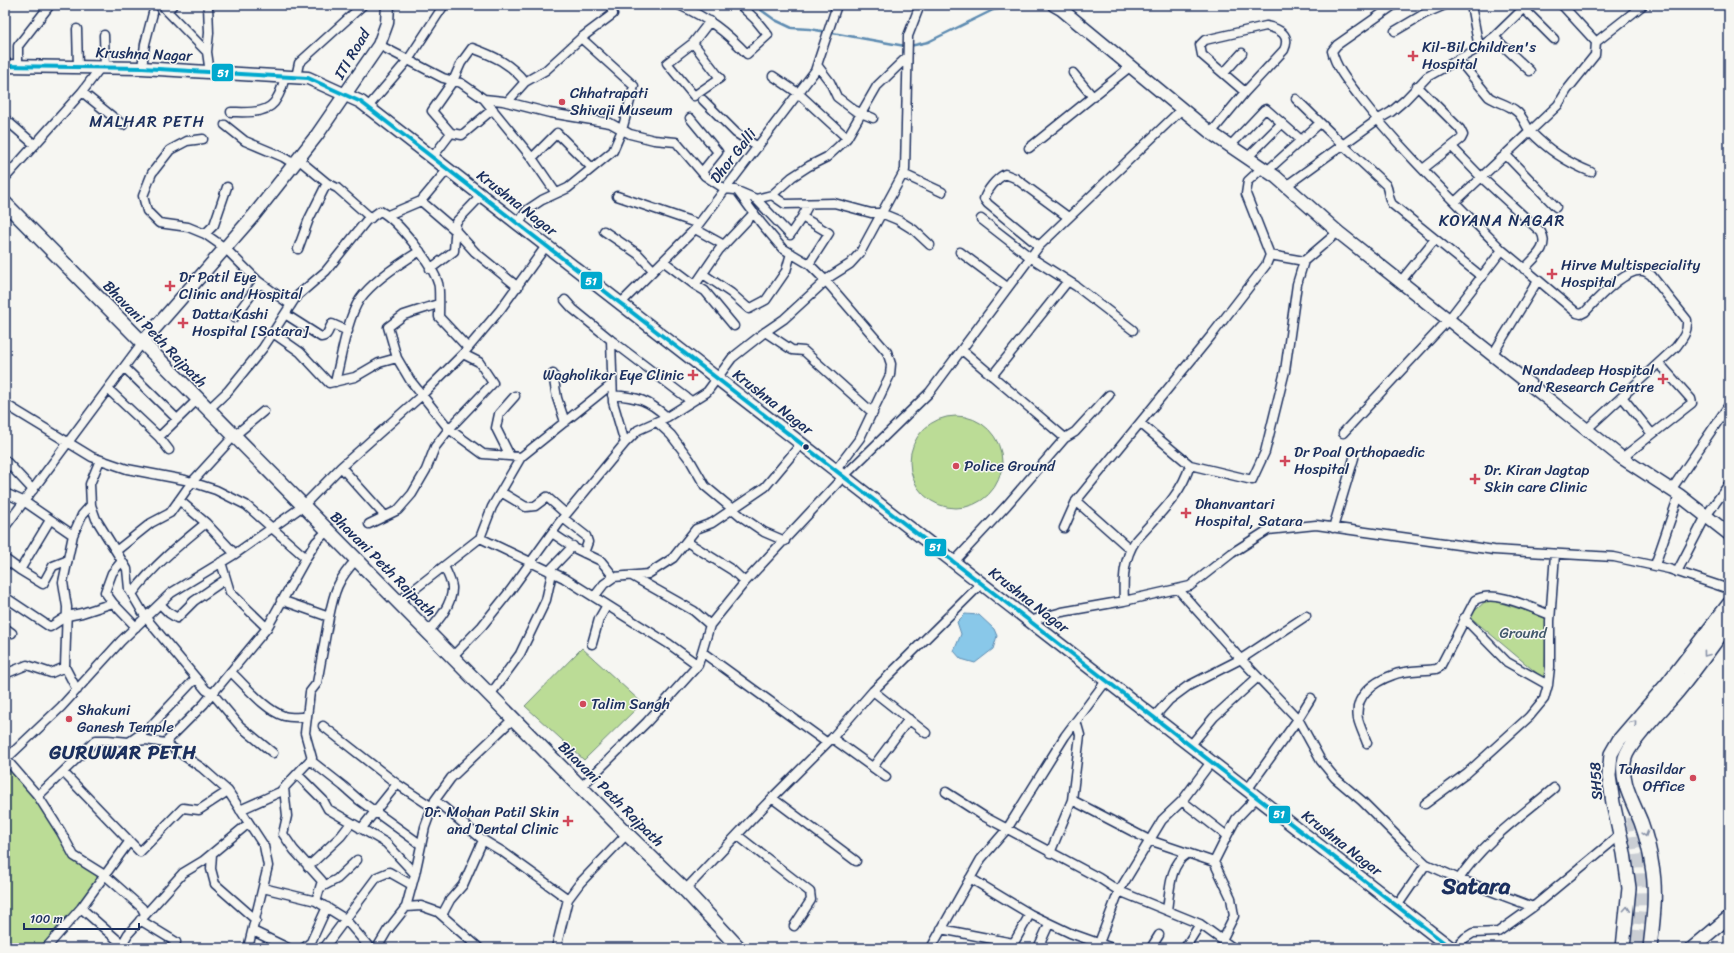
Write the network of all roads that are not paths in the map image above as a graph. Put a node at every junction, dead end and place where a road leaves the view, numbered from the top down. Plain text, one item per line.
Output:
1 (50, 5) edge
2 (174, 5) edge
3 (208, 5) edge
4 (363, 5) edge
5 (388, 5) edge
6 (444, 5) edge
7 (610, 5) edge
8 (679, 5) edge
9 (740, 5) edge
10 (837, 5) edge
11 (920, 5) edge
12 (1394, 5) edge
13 (1445, 5) edge
14 (1471, 5) edge
15 (1562, 5) edge
16 (1643, 5) edge
17 (1525, 6) edge
18 (1057, 7) edge
19 (164, 8) edge
20 (153, 13) dead end
21 (710, 21) junction
22 (77, 29) dead end
23 (1394, 31) dead end
24 (104, 35) dead end
25 (1494, 37) junction
26 (581, 38) junction
27 (1554, 39) dead end
28 (1596, 42) junction
29 (693, 43) junction
30 (379, 45) junction
31 (1479, 48) junction
32 (207, 52) junction
33 (1242, 53) dead end
34 (908, 57) junction
35 (1458, 59) junction
36 (408, 60) junction
37 (817, 65) junction
38 (5, 66) edge
39 (18, 66) junction
40 (1131, 66) junction
41 (78, 67) junction
42 (102, 68) junction
43 (142, 68) junction
44 (1530, 71) dead end
45 (1073, 72) dead end
46 (210, 73) junction
47 (1224, 73) junction
48 (773, 76) dead end
49 (291, 77) junction
50 (453, 81) junction
51 (525, 82) junction
52 (1417, 86) junction
53 (82, 92) junction
54 (1245, 92) junction
55 (798, 93) junction
56 (345, 95) junction
57 (1093, 96) junction
58 (484, 99) junction
59 (1296, 99) dead end
60 (703, 100) dead end
61 (507, 102) junction
62 (367, 108) junction
63 (493, 109) junction
64 (1182, 109) junction
65 (230, 112) dead end
66 (861, 113) junction
67 (690, 118) dead end
68 (873, 118) dead end
69 (5, 119) edge
70 (1377, 120) junction
71 (1282, 123) junction
72 (1320, 123) junction
73 (123, 125) dead end
74 (225, 125) dead end
75 (622, 130) junction
76 (1530, 130) junction
77 (1211, 132) junction
78 (451, 133) junction
79 (847, 138) junction
80 (203, 139) dead end
81 (1301, 140) junction
82 (35, 145) junction
83 (1230, 146) junction
84 (1343, 146) junction
85 (758, 147) junction
86 (1452, 147) junction
87 (1029, 148) dead end
88 (1505, 154) junction
89 (432, 158) junction
90 (532, 158) junction
91 (1247, 158) junction
92 (296, 162) junction
93 (592, 168) junction
94 (1423, 169) junction
95 (447, 170) junction
96 (1264, 170) junction
97 (702, 172) junction
98 (1591, 172) dead end
99 (902, 174) junction
100 (1481, 177) junction
101 (5, 178) edge
102 (327, 182) junction
103 (1286, 186) junction
104 (227, 187) dead end
105 (725, 189) junction
106 (738, 192) junction
107 (942, 192) dead end
108 (556, 193) junction
109 (772, 195) junction
110 (481, 196) junction
111 (616, 196) dead end
112 (756, 199) junction
113 (420, 201) junction
114 (1455, 202) junction
115 (5, 203) edge
116 (809, 204) junction
117 (1556, 207) dead end
118 (754, 213) junction
119 (881, 214) junction
120 (388, 215) junction
121 (802, 217) junction
122 (1068, 217) junction
123 (371, 218) junction
124 (981, 219) dead end
125 (518, 224) junction
126 (697, 226) junction
127 (456, 231) junction
128 (604, 231) dead end
129 (1338, 232) junction
130 (205, 234) junction
131 (1435, 239) junction
132 (724, 245) junction
133 (930, 245) dead end
134 (546, 246) junction
135 (1039, 246) junction
136 (226, 248) junction
137 (298, 249) dead end
138 (1502, 250) junction
139 (420, 251) junction
140 (960, 252) dead end
141 (791, 253) junction
142 (1270, 255) junction
143 (1030, 257) junction
144 (663, 260) junction
145 (1304, 261) junction
146 (809, 264) junction
147 (430, 268) junction
148 (1524, 269) junction
149 (654, 270) junction
150 (703, 274) junction
151 (1482, 277) junction
152 (1538, 280) junction
153 (826, 281) junction
154 (1068, 281) junction
155 (1401, 281) junction
156 (260, 283) junction
157 (695, 285) junction
158 (518, 287) junction
159 (1008, 287) junction
160 (565, 300) dead end
161 (438, 304) junction
162 (620, 304) junction
163 (291, 305) junction
164 (285, 314) junction
165 (234, 318) dead end
166 (1449, 319) junction
167 (734, 326) dead end
168 (1133, 330) dead end
169 (348, 331) junction
170 (765, 332) junction
171 (273, 333) junction
172 (611, 340) junction
173 (142, 343) junction
174 (962, 350) junction
175 (465, 351) junction
176 (1493, 354) junction
177 (397, 358) junction
178 (1659, 363) junction
179 (124, 367) junction
180 (553, 374) dead end
181 (992, 376) junction
182 (717, 379) junction
183 (335, 382) junction
184 (612, 384) junction
185 (108, 389) junction
186 (612, 395) junction
187 (1109, 395) dead end
188 (421, 396) junction
189 (515, 396) dead end
190 (1623, 398) junction
191 (198, 399) junction
192 (691, 401) junction
193 (5, 404) edge
194 (1729, 405) edge
195 (208, 410) junction
196 (264, 411) dead end
197 (873, 412) junction
198 (667, 417) junction
199 (177, 419) junction
200 (565, 422) junction
201 (657, 422) junction
202 (1140, 423) junction
203 (449, 429) junction
204 (1587, 429) junction
205 (1344, 433) dead end
206 (1652, 434) junction
207 (234, 436) junction
208 (159, 437) junction
209 (1065, 438) junction
210 (68, 442) junction
211 (624, 444) junction
212 (801, 444) junction
213 (169, 450) dead end
214 (510, 456) junction
215 (521, 457) junction
216 (1354, 458) dead end
217 (1622, 458) junction
218 (5, 460) edge
219 (100, 460) junction
220 (1190, 465) junction
221 (341, 467) junction
222 (839, 474) junction
223 (192, 482) junction
224 (1729, 484) edge
225 (33, 490) junction
226 (501, 492) junction
227 (1675, 492) junction
228 (5, 493) edge
229 (179, 500) junction
230 (1076, 500) junction
231 (25, 502) junction
232 (91, 505) junction
233 (303, 506) junction
234 (733, 509) junction
235 (385, 516) junction
236 (565, 516) junction
237 (1706, 516) junction
238 (50, 520) junction
239 (206, 523) junction
240 (369, 524) dead end
241 (5, 528) edge
242 (1064, 528) dead end
243 (1333, 528) junction
244 (272, 529) junction
245 (327, 531) junction
246 (552, 533) junction
247 (1729, 534) edge
248 (73, 535) junction
249 (480, 538) junction
250 (785, 541) junction
251 (687, 542) junction
252 (573, 546) junction
253 (1130, 549) junction
254 (116, 551) junction
255 (584, 553) junction
256 (235, 554) junction
257 (1555, 554) junction
258 (306, 558) junction
259 (5, 559) edge
260 (356, 560) junction
261 (66, 561) junction
262 (122, 561) junction
263 (221, 562) junction
264 (954, 562) junction
265 (532, 563) junction
266 (444, 566) junction
267 (1655, 566) junction
268 (20, 570) junction
269 (550, 572) junction
270 (1677, 572) junction
271 (632, 576) junction
272 (614, 577) junction
273 (226, 579) junction
274 (745, 582) junction
275 (982, 583) junction
276 (1178, 589) junction
277 (1729, 589) edge
278 (132, 594) junction
279 (5, 597) edge
280 (594, 597) junction
281 (281, 600) junction
282 (1124, 601) junction
283 (398, 602) junction
284 (113, 603) junction
285 (160, 604) junction
286 (1729, 604) edge
287 (607, 605) junction
288 (1550, 615) junction
289 (67, 616) junction
290 (1306, 616) dead end
291 (329, 617) junction
292 (146, 618) junction
293 (1464, 618) junction
294 (1029, 621) junction
295 (1729, 623) edge
296 (710, 625) junction
297 (136, 627) junction
298 (267, 628) junction
299 (428, 632) junction
300 (592, 644) dead end
301 (702, 652) junction
302 (452, 657) junction
303 (1241, 659) junction
304 (698, 665) junction
305 (64, 667) junction
306 (231, 672) junction
307 (5, 674) edge
308 (1258, 677) junction
309 (196, 678) junction
310 (1106, 681) junction
311 (1548, 685) junction
312 (77, 690) junction
313 (873, 691) junction
314 (213, 694) junction
315 (490, 695) junction
316 (1312, 698) dead end
317 (1650, 714) junction
318 (306, 717) junction
319 (513, 718) junction
320 (1154, 718) junction
321 (909, 719) junction
322 (1298, 719) junction
323 (1076, 721) junction
324 (323, 726) dead end
325 (926, 733) dead end
326 (829, 740) junction
327 (129, 742) junction
328 (165, 743) junction
329 (1367, 743) dead end
330 (1190, 746) junction
331 (273, 753) dead end
332 (5, 760) edge
333 (310, 760) junction
334 (1212, 762) junction
335 (873, 768) junction
336 (63, 772) junction
337 (296, 774) junction
338 (1609, 776) junction
339 (886, 777) dead end
340 (397, 784) junction
341 (581, 787) junction
342 (284, 788) junction
343 (1554, 788) dead end
344 (1247, 790) junction
345 (228, 791) junction
346 (946, 792) dead end
347 (38, 796) junction
348 (1630, 797) junction
349 (772, 798) junction
350 (1257, 798) junction
351 (1072, 800) junction
352 (1182, 801) junction
353 (433, 803) junction
354 (1425, 804) dead end
355 (240, 810) junction
356 (375, 811) junction
357 (249, 823) junction
358 (351, 823) junction
359 (361, 829) junction
360 (1007, 829) junction
361 (627, 834) junction
362 (738, 835) junction
363 (1620, 835) junction
364 (1227, 836) junction
365 (483, 840) junction
366 (1149, 840) junction
367 (129, 842) junction
368 (420, 844) junction
369 (1050, 852) junction
370 (212, 854) junction
371 (1187, 854) junction
372 (357, 860) dead end
373 (856, 861) dead end
374 (1214, 862) junction
375 (1426, 864) junction
376 (308, 867) junction
377 (415, 874) junction
378 (106, 876) junction
379 (970, 878) junction
380 (1459, 879) junction
381 (412, 885) junction
382 (263, 888) junction
383 (320, 888) junction
384 (685, 890) junction
385 (1119, 891) junction
386 (568, 899) junction
387 (316, 901) junction
388 (1396, 906) junction
389 (327, 907) junction
390 (406, 907) junction
391 (1533, 907) junction
392 (81, 908) junction
393 (1167, 910) junction
394 (1030, 914) junction
395 (442, 915) junction
396 (143, 917) junction
397 (1729, 917) edge
398 (345, 919) junction
399 (256, 920) junction
400 (1049, 924) junction
401 (1200, 924) junction
402 (794, 926) dead end
403 (941, 928) junction
404 (253, 931) junction
405 (1159, 935) dead end
406 (1222, 940) junction
407 (1099, 942) junction
408 (121, 946) edge
409 (1012, 946) edge
410 (46, 948) edge
411 (172, 948) edge
412 (248, 948) edge
413 (288, 948) edge
414 (304, 948) edge
415 (324, 948) edge
416 (370, 948) edge
417 (377, 948) edge
418 (479, 948) edge
419 (556, 948) edge
420 (740, 948) edge
421 (931, 948) edge
422 (1038, 948) edge
423 (1112, 948) edge
424 (1151, 948) edge
425 (1185, 948) edge
426 (1233, 948) edge
427 (1451, 948) edge
428 (1455, 948) edge
429 (1623, 948) edge
430 (1650, 948) edge
431 (1692, 948) edge

1 - 39 street
2 - 19 street
3 - 32 street
4 - 49 street
5 - 30 main road, ITI Road
6 - 36 street
7 - 26 street
8 - 21 street
9 - 21 street
10 - 37 street, Dhor Galli
11 - 34 street
12 - 70 street
13 - 23 street
14 - 31 street
15 - 28 street
16 - 28 street
17 - 25 street
17 - 27 street
18 - 40 main road
19 - 32 street
20 - 43 street
21 - 29 street
22 - 41 street
24 - 42 street
25 - 31 street
25 - 44 street
26 - 51 street
26 - 75 street
28 - 76 street
29 - 29 street
30 - 36 street
30 - 56 main road, ITI Road
31 - 35 street
32 - 46 street
33 - 47 street
34 - 66 street
34 - 99 street
35 - 52 street
35 - 76 street
36 - 50 street
36 - 62 street
37 - 55 street, Dhor Galli
37 - 66 street
38 - 39 main road, Krushna Nagar
39 - 41 main road, Krushna Nagar
40 - 57 street
40 - 64 main road
41 - 42 main road, Krushna Nagar
42 - 43 main road, Krushna Nagar
42 - 53 street
43 - 46 main road, Krushna Nagar
45 - 57 street
46 - 49 main road, Krushna Nagar
47 - 54 street
47 - 54 street
48 - 55 street
49 - 56 main road, Krushna Nagar
49 - 65 street
50 - 51 street
50 - 58 street
50 - 78 street
51 - 61 street
52 - 70 street
52 - 86 street
53 - 73 street
53 - 82 street
54 - 77 street
55 - 79 street
55 - 85 street, Dhor Galli
56 - 62 main road, Krushna Nagar
56 - 92 main road, ITI Road
57 - 87 street
58 - 61 street
58 - 63 street
59 - 72 street
60 - 85 street
61 - 75 street
62 - 89 main road, Krushna Nagar
63 - 78 street
63 - 90 street
64 - 77 main road
64 - 122 street
66 - 68 street
66 - 79 street
67 - 97 street
69 - 82 street
70 - 84 street
70 - 94 street
71 - 81 street
71 - 83 street
71 - 91 street
72 - 81 street
72 - 84 street
74 - 92 street
75 - 93 street
75 - 97 street
76 - 88 street
76 - 98 street
77 - 83 main road
78 - 89 street
79 - 109 street
80 - 130 street
81 - 96 street
82 - 101 street
83 - 91 main road
84 - 103 street
84 - 131 street
85 - 105 street, Dhor Galli
86 - 94 street
86 - 100 street
88 - 100 street
88 - 117 street
89 - 95 main road, Krushna Nagar
90 - 93 street
90 - 108 street
91 - 96 main road
92 - 102 street
92 - 136 main road, ITI Road
93 - 108 street
94 - 114 street
95 - 110 main road, Krushna Nagar
95 - 113 street
96 - 103 main road
96 - 142 street
97 - 105 street
99 - 107 street
99 - 119 street
100 - 114 street
100 - 148 street
102 - 123 street
102 - 137 street
103 - 129 main road
104 - 130 street
105 - 106 street
105 - 126 street, Dhor Galli
106 - 112 street
106 - 118 street
108 - 125 street
109 - 112 street
109 - 116 street
110 - 125 main road, Krushna Nagar
110 - 127 street
111 - 126 street
112 - 121 street
113 - 120 street
113 - 127 street
114 - 138 street
115 - 173 main road, Bhavani Peth Rajpath
116 - 119 street
116 - 121 street
118 - 132 street
118 - 141 street
119 - 133 street
119 - 153 street
120 - 123 street
120 - 139 street
121 - 146 street
122 - 135 street
122 - 135 street
123 - 163 street
124 - 143 street
125 - 134 main road, Krushna Nagar
126 - 132 street
126 - 144 street, Dhor Galli
127 - 147 street
127 - 158 street
128 - 149 street
129 - 145 street
129 - 155 main road
130 - 136 street
131 - 151 street
131 - 155 street
132 - 150 street
134 - 158 street
134 - 162 main road, Krushna Nagar
135 - 143 street
136 - 156 street
136 - 173 main road, ITI Road
138 - 148 street
138 - 151 street
139 - 147 street
139 - 169 street
140 - 159 street
141 - 146 street
141 - 150 street
142 - 145 street
142 - 202 street
143 - 154 street
143 - 159 street
144 - 149 street, Dhor Galli
144 - 157 street
145 - 220 street
146 - 153 street
147 - 161 street
148 - 152 street
149 - 162 street, Dhor Galli
150 - 157 street
151 - 166 street
152 - 176 street
152 - 178 street
153 - 170 street
153 - 197 street
154 - 168 street
154 - 181 street
155 - 166 main road
156 - 163 street
156 - 165 street
157 - 167 street
158 - 175 street
159 - 174 street
160 - 172 street
161 - 175 street
161 - 177 street
162 - 182 main road, Krushna Nagar
163 - 164 street
164 - 169 street
164 - 171 street
166 - 176 main road
166 - 205 street
169 - 183 street
170 - 182 street
170 - 197 street
171 - 183 street
171 - 195 street
172 - 184 street
172 - 192 street
173 - 179 street
173 - 191 main road, Bhavani Peth Rajpath
174 - 181 street
174 - 222 street
175 - 188 street
175 - 203 street
176 - 204 main road
177 - 183 street
177 - 188 street
178 - 190 street
178 - 206 street
179 - 185 street
179 - 199 street
180 - 200 street
181 - 209 street
182 - 192 street
182 - 212 main road, Krushna Nagar
184 - 186 street
184 - 200 street
185 - 208 street
185 - 210 street
186 - 198 street
186 - 211 street
187 - 209 street
188 - 203 street
188 - 221 street
189 - 214 street
190 - 204 street
190 - 206 street
191 - 195 main road, Bhavani Peth Rajpath
191 - 199 street
192 - 198 street
193 - 210 street
194 - 227 street
195 - 207 main road, Bhavani Peth Rajpath
196 - 207 street
197 - 222 street
198 - 201 street
199 - 208 street
200 - 215 street
201 - 211 street
201 - 234 street
202 - 220 street
202 - 230 street
203 - 214 street
203 - 235 street
204 - 217 main road
206 - 217 street
207 - 223 street
207 - 233 main road, Bhavani Peth Rajpath
208 - 213 street
209 - 264 street
210 - 219 street
210 - 225 street
211 - 236 street
212 - 222 main road, Krushna Nagar
212 - 234 street
214 - 215 street
215 - 226 street
216 - 243 street
217 - 227 main road
218 - 225 street
219 - 223 street
219 - 232 street
220 - 253 street
221 - 233 street
221 - 235 street
222 - 250 street
222 - 264 main road, Krushna Nagar
223 - 229 street
223 - 244 street
224 - 237 street
225 - 231 street
226 - 236 street
226 - 249 street
227 - 237 main road
227 - 267 street
228 - 231 street
229 - 239 street
229 - 254 street
230 - 242 street
230 - 253 street
231 - 238 street
231 - 241 street
232 - 248 street
232 - 254 street
233 - 244 street
233 - 245 main road, Bhavani Peth Rajpath
234 - 250 street
234 - 251 street
235 - 240 street
236 - 246 street
236 - 255 street
237 - 247 main road
237 - 270 street
238 - 248 street
238 - 268 street
239 - 256 street
239 - 278 street
243 - 257 street
243 - 276 street
244 - 256 street
244 - 258 street
245 - 258 street
245 - 260 main road, Bhavani Peth Rajpath
246 - 252 street
246 - 265 street
248 - 261 street
249 - 265 street
249 - 266 street
250 - 274 street
251 - 271 street
251 - 274 street
252 - 255 street
252 - 269 street
253 - 282 street
254 - 262 street
255 - 272 street
256 - 263 street
257 - 267 street
257 - 288 street
258 - 281 street
259 - 268 street
260 - 283 main road, Bhavani Peth Rajpath
260 - 291 street
261 - 268 street
261 - 289 street
262 - 278 street
262 - 284 street
263 - 273 street
263 - 285 street
264 - 275 main road, Krushna Nagar
265 - 269 street
265 - 302 street
266 - 283 street
266 - 299 street
267 - 270 street
269 - 280 street
269 - 315 street
270 - 277 street
271 - 272 street
271 - 296 street
272 - 280 street
273 - 285 street
273 - 298 street
274 - 296 street
275 - 294 main road, Krushna Nagar
275 - 313 street
276 - 282 street
276 - 303 street
278 - 292 street
279 - 289 street
280 - 287 street
281 - 291 street
281 - 298 street
282 - 294 street
283 - 299 main road, Bhavani Peth Rajpath
284 - 289 street
284 - 297 street
285 - 292 street
286 - 317 main road, SH58 / SH58
287 - 300 street
287 - 304 street
288 - 293 street
288 - 311 street
289 - 305 street
290 - 303 street
291 - 318 street
292 - 297 street
292 - 309 street
293 - 311 street
293 - 329 street
294 - 310 main road, Krushna Nagar
295 -> 317 main road, SH58 / SH58
296 - 301 street
297 - 312 street
298 - 306 street
299 - 302 main road, Bhavani Peth Rajpath
301 - 304 street
301 - 326 street
302 - 315 main road, Bhavani Peth Rajpath
303 - 308 street
303 - 320 street
304 - 341 street
305 - 307 street
305 - 312 street
306 - 314 street
306 - 318 street
308 - 322 street
308 - 330 street
309 - 314 street
309 - 327 street
310 - 320 main road, Krushna Nagar
310 - 323 street
311 - 354 street
312 - 332 street
313 - 321 street
313 - 326 street
314 - 328 street
314 - 331 street
315 - 319 main road, Bhavani Peth Rajpath
316 - 322 street
338 -> 317 main road, SH58 / SH58
317 - 348 main road, SH58 / SH58
318 - 333 street
319 - 341 main road, Bhavani Peth Rajpath
319 - 353 street
320 - 330 main road, Krushna Nagar
321 - 325 street
321 - 335 street
322 - 344 street
322 - 375 street
323 - 351 street
323 - 360 street
324 - 340 street
326 - 335 street
326 - 349 street
327 - 328 street
327 - 336 street
328 - 345 street
330 - 334 main road, Krushna Nagar
332 - 347 street
333 - 337 street
333 - 356 street
334 - 344 main road, Krushna Nagar
334 - 352 street
335 - 339 street
336 - 347 street
336 - 367 street
337 - 342 street
337 - 358 street
338 - 348 main road
338 - 363 main road, SH58 / SH58
340 - 353 street
340 - 356 street
341 - 361 main road, Bhavani Peth Rajpath
342 - 355 street
342 - 376 street
343 - 380 street
344 - 350 main road, Krushna Nagar
345 - 355 street
345 - 367 street
346 - 360 street
347 - 378 street
348 -> 430 main road, SH58 / SH58
349 - 362 street
349 - 373 street
350 - 364 street
350 - 388 main road, Krushna Nagar
351 - 366 street
351 - 369 street
352 - 364 street
352 - 366 street
353 - 365 street
353 - 368 street
355 - 357 street
356 - 359 street
356 - 368 street
357 - 370 street
357 - 382 street
358 - 359 street
358 - 376 street
359 - 377 street
360 - 369 street
360 - 379 street
361 - 384 main road, Bhavani Peth Rajpath
361 - 386 street
362 - 384 street
362 - 402 street
363 - 391 street
429 -> 363 main road, SH58 / SH58
364 - 374 street
365 - 386 street
365 - 395 street
366 - 371 street
366 - 385 street
367 - 378 street
368 - 377 street
369 - 385 street
370 - 396 street
370 - 399 street
371 - 374 street
371 - 393 street
372 - 383 street
374 - 406 street
375 - 380 street
375 - 388 street
376 - 383 street
377 - 381 street
378 - 392 street
378 - 396 street
379 - 394 street
379 - 403 street
380 - 391 street
381 - 390 street
381 - 398 street
382 - 387 street
382 - 399 street
383 - 387 street
384 - 420 main road, Bhavani Peth Rajpath
385 - 393 street
385 - 407 street
386 - 419 street
387 - 389 street
388 - 427 main road, Krushna Nagar
389 - 398 street
389 - 414 street
390 - 395 street
390 - 417 street
391 - 428 street
392 - 408 street
392 - 410 street
393 - 401 street
394 - 400 street
394 - 409 street
395 - 418 street
396 - 408 street
396 - 411 street
397 - 431 main road
398 - 415 street
398 - 416 street
399 - 404 street
400 - 407 street
400 - 422 street
401 - 406 street
401 - 425 street
403 - 409 street
403 - 421 street
404 - 412 street
404 - 413 street
405 - 424 street
406 - 426 street
407 - 423 street

